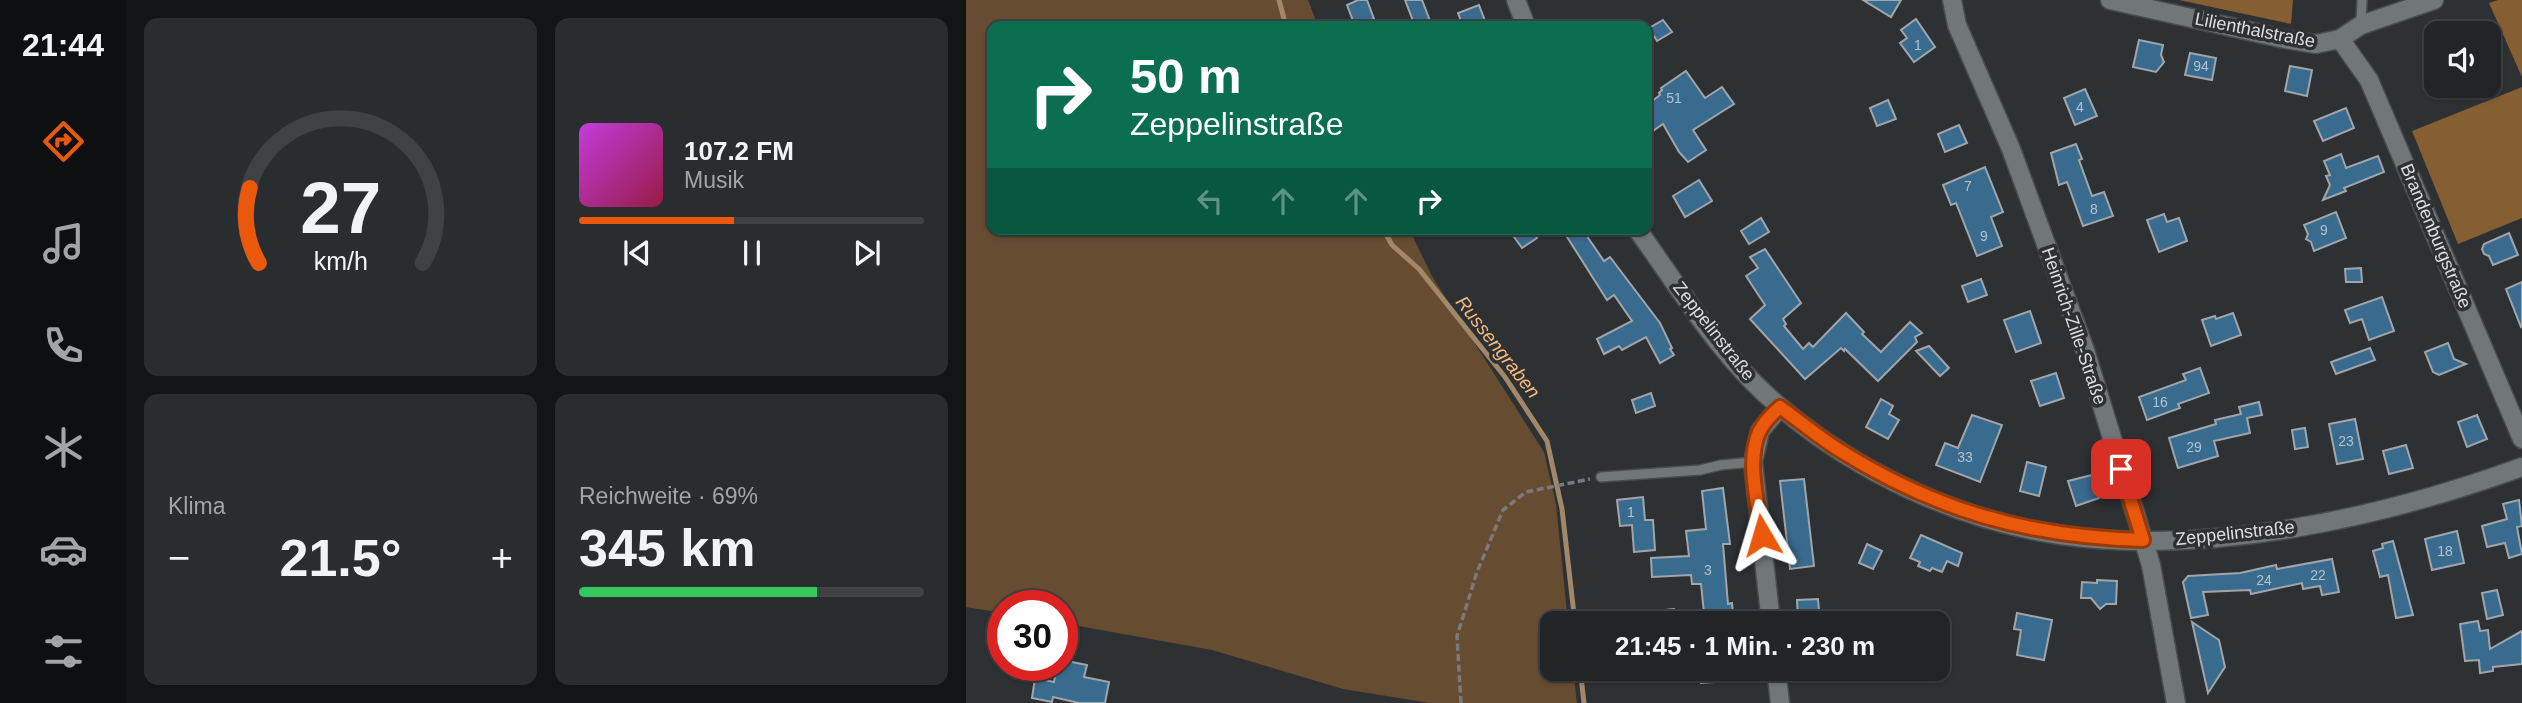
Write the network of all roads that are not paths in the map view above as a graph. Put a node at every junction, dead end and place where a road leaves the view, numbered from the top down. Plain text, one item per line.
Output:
1 (1516, 0) edge
2 (1952, 0) edge
3 (2110, 0) edge
4 (2362, 0) edge
5 (2434, 0) edge
6 (1524, 21) edge
7 (2361, 25) junction
8 (2340, 38) junction
9 (1641, 235) edge
10 (1780, 407) junction
11 (2522, 439) edge
12 (1753, 462) junction
13 (2522, 467) edge
14 (1601, 477) road end
15 (2143, 540) junction
16 (1770, 611) edge
17 (1777, 681) edge
18 (1780, 703) edge
19 (2176, 703) edge

1 - 6 street
2 - 15 street, Heinrich-Zille-Straße
3 - 8 street, Lilienthalstraße
4 - 7 lane
5 - 7 street, Lilienthalstraße
7 - 8 street, Lilienthalstraße
8 - 11 street, Brandenburgstraße
9 - 10 street, Zeppelinstraße
10 - 12 street
10 - 15 street, Zeppelinstraße
12 - 14 lane
12 - 16 street
13 - 15 street, Zeppelinstraße
15 - 19 street, Heinrich-Zille-Straße
17 - 18 street

